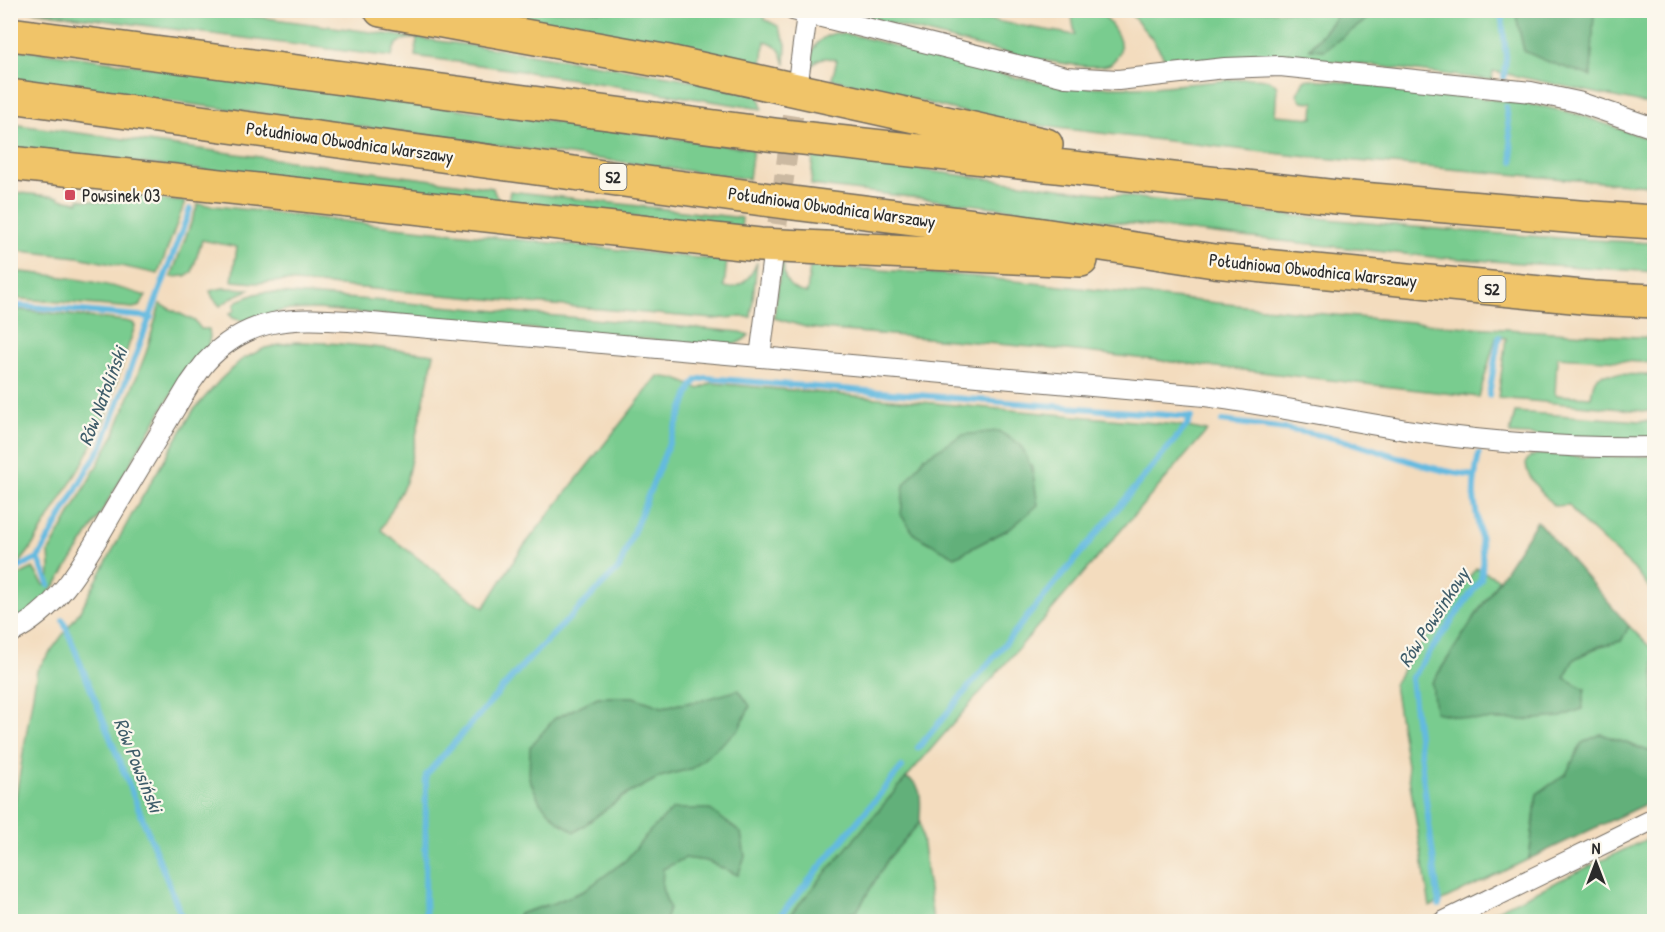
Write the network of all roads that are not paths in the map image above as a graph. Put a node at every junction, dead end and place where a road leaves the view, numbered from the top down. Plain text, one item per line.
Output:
1 (381, 10) edge
2 (800, 12) edge
3 (10, 34) edge
4 (799, 74) tunnel mouth
5 (10, 96) edge
6 (1654, 128) edge
7 (10, 163) edge
8 (1200, 181) junction
9 (1654, 222) edge
10 (1214, 261) junction
11 (772, 263) tunnel mouth
12 (1654, 301) edge
13 (760, 357) junction
14 (1654, 447) edge
15 (10, 633) edge
16 (1654, 819) edge
17 (1443, 921) edge

1 - 8 highway
2 - 4 street
2 - 6 street
3 - 8 highway
5 - 10 highway, Południowa Obwodnica Warszawy / S2
7 - 10 highway
8 - 9 highway
10 - 12 highway, Południowa Obwodnica Warszawy / S2
11 - 13 street
13 - 14 street
13 - 15 street
16 - 17 street

